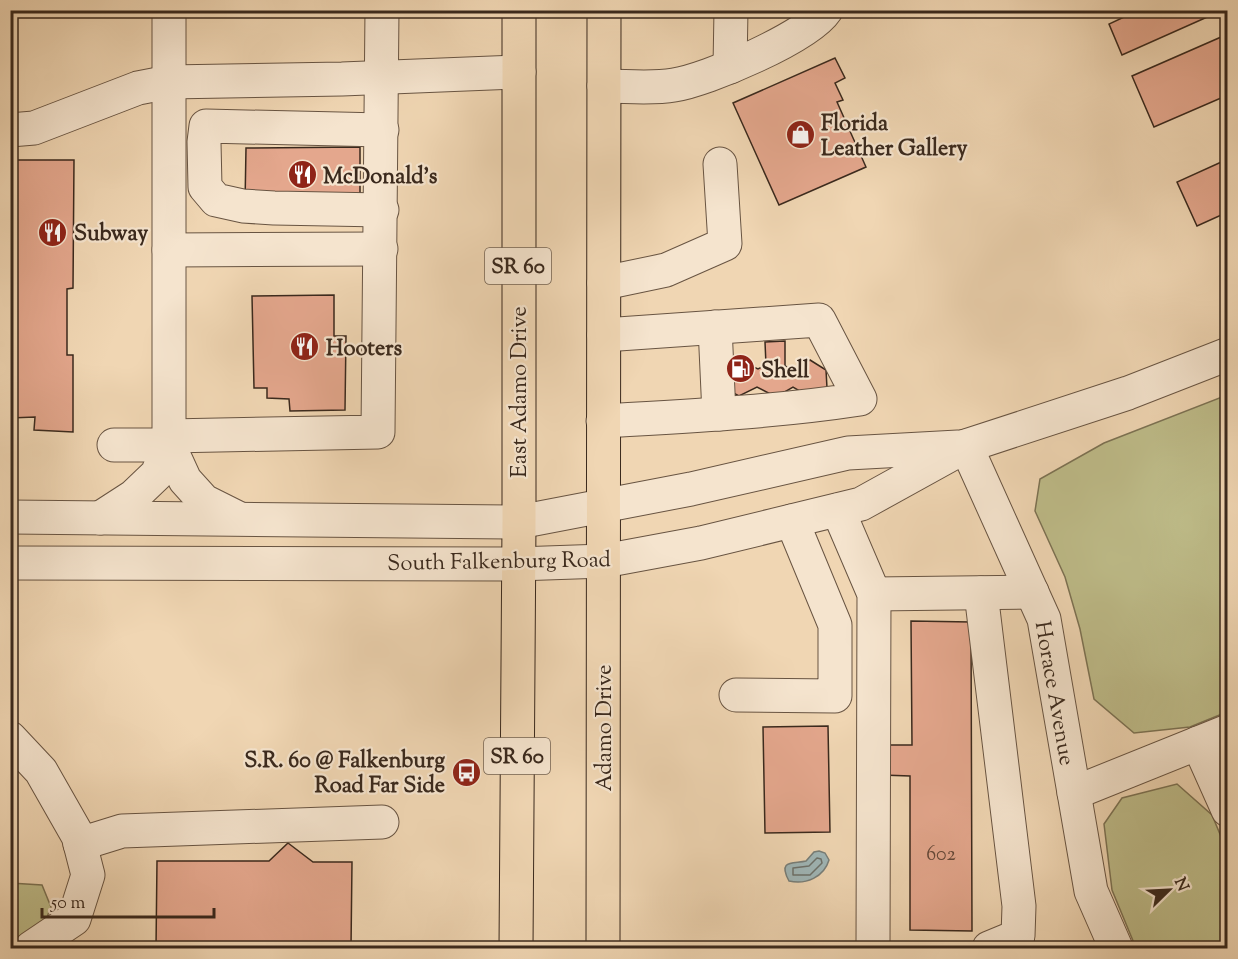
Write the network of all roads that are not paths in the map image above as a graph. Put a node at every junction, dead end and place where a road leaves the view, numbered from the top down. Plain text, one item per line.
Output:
1 (169, 10) edge
2 (382, 10) edge
3 (519, 10) edge
4 (604, 10) edge
5 (730, 10) edge
6 (825, 10) edge
7 (792, 23) edge
8 (730, 67) junction
9 (519, 72) junction
10 (383, 78) junction
11 (169, 82) junction
12 (604, 86) junction
13 (169, 122) junction
14 (206, 126) junction
15 (10, 130) edge
16 (382, 130) junction
17 (720, 164) dead end
18 (381, 210) junction
19 (381, 249) junction
20 (169, 250) junction
21 (604, 283) junction
22 (715, 327) junction
23 (604, 334) junction
24 (1227, 354) edge
25 (818, 406) junction
26 (719, 414) junction
27 (603, 421) junction
28 (169, 441) junction
29 (114, 445) dead end
30 (966, 446) junction
31 (830, 457) junction
32 (603, 507) junction
33 (838, 510) junction
34 (10, 517) edge
35 (100, 518) junction
36 (241, 519) junction
37 (792, 521) junction
38 (519, 522) junction
39 (604, 561) junction
40 (10, 562) edge
41 (517, 564) junction
42 (1032, 592) junction
43 (874, 594) junction
44 (981, 594) junction
45 (736, 695) dead end
46 (1227, 731) edge
47 (10, 738) edge
48 (1198, 743) junction
49 (1074, 793) junction
50 (1227, 810) edge
51 (382, 822) dead end
52 (80, 844) junction
53 (31, 948) edge
54 (516, 948) edge
55 (603, 948) edge
56 (873, 948) edge
57 (989, 948) edge
58 (1116, 948) edge

1 - 11 street
2 - 10 street
3 - 9 main road, East Adamo Drive / SR 60
4 - 12 main road
5 - 8 street
6 - 7 street
7 - 8 street
8 - 12 street
9 - 10 street
9 - 38 main road, East Adamo Drive / SR 60
10 - 11 street
10 - 16 street
11 - 13 street
11 - 15 street
12 - 21 main road
13 - 14 street
13 - 20 street
14 - 16 street
14 - 18 street
16 - 18 street
17 - 21 street
18 - 19 street
19 - 20 street
19 - 28 street
20 - 28 street
21 - 23 main road
22 - 23 street
22 - 25 street
22 - 26 street
23 - 27 main road
24 - 30 street, South Falkenburg Road
25 - 26 street
25 - 31 street
26 - 27 street
27 - 32 main road
28 - 29 street
28 - 35 street
28 - 36 street
30 - 31 street, South Falkenburg Road
30 - 33 street, South Falkenburg Road
30 - 42 street, Horace Avenue
31 - 32 street, South Falkenburg Road
32 - 38 street, South Falkenburg Road
32 - 39 main road, Adamo Drive
33 - 37 street, South Falkenburg Road
33 - 43 street
34 - 35 street, South Falkenburg Road
35 - 36 street, South Falkenburg Road
36 - 38 street, South Falkenburg Road
37 - 39 street, South Falkenburg Road
37 - 45 street
38 - 41 main road, SR 60
39 - 41 street, South Falkenburg Road
39 - 55 main road, Adamo Drive
40 - 41 street, South Falkenburg Road
41 - 54 main road, SR 60
42 - 44 street
42 - 49 street, Horace Avenue
43 - 44 street
43 - 56 street
44 - 57 street
46 - 48 street
47 - 52 street
48 - 49 street
48 - 50 street
49 - 58 street, Horace Avenue
51 - 52 street
52 - 53 street

